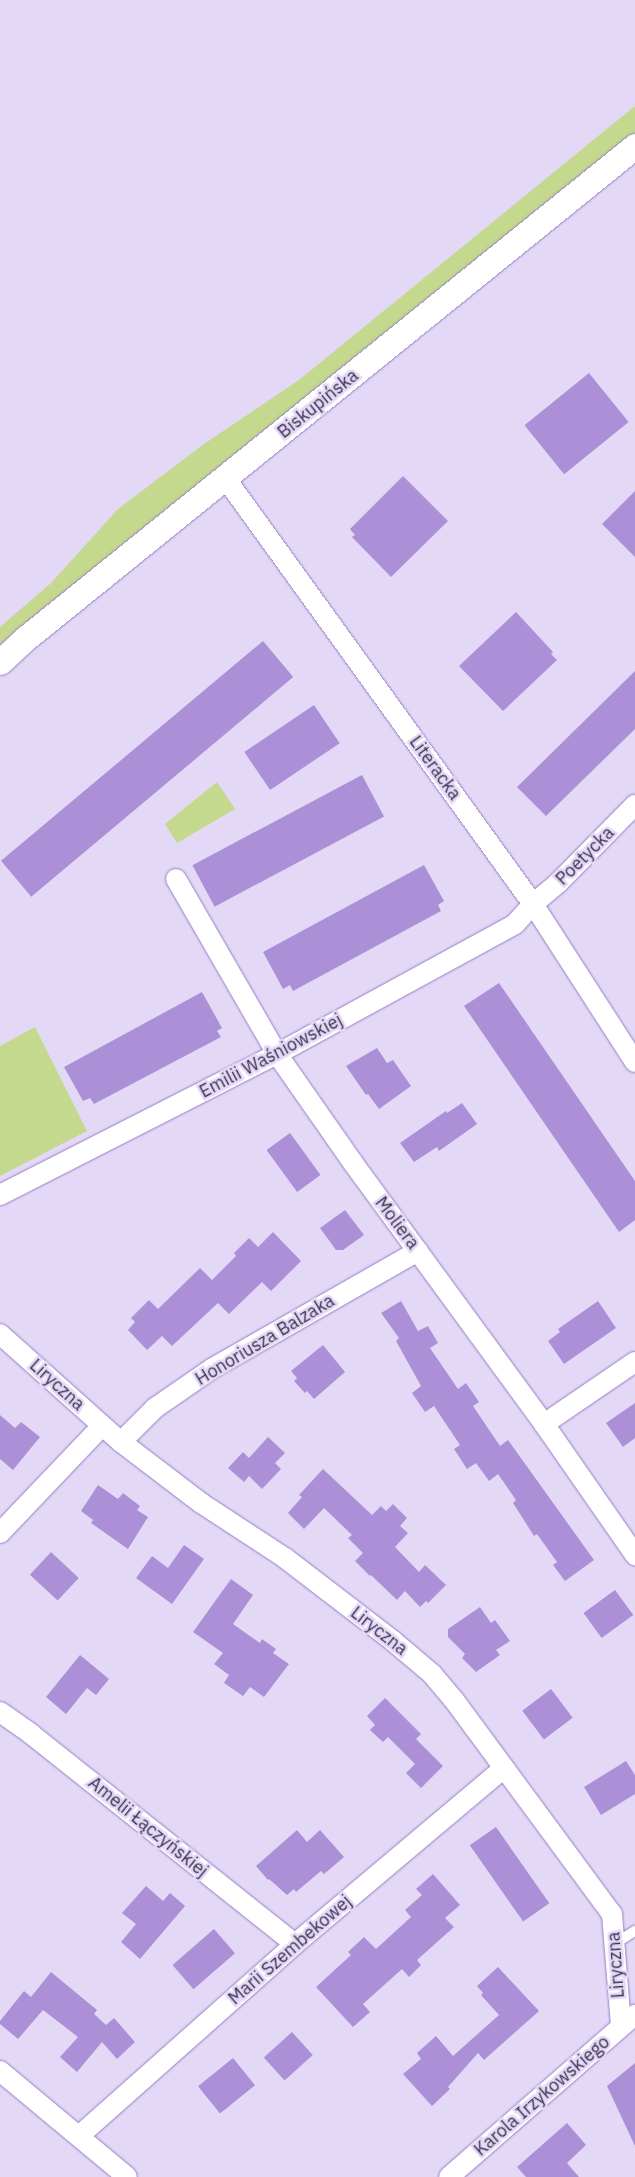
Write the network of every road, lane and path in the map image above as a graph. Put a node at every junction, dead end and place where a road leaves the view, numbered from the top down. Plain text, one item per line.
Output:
1 (635, 146) edge
2 (226, 479) junction
3 (0, 662) edge
4 (635, 806) edge
5 (176, 879) dead end
6 (533, 904) junction
7 (277, 1054) junction
8 (635, 1062) edge
9 (0, 1195) edge
10 (418, 1251) junction
11 (0, 1334) edge
12 (635, 1362) edge
13 (544, 1424) junction
14 (102, 1426) junction
15 (121, 1442) junction
16 (0, 1532) edge
17 (635, 1555) edge
18 (0, 1712) edge
19 (504, 1768) junction
20 (635, 1931) edge
21 (295, 1944) junction
22 (614, 1944) junction
23 (628, 2021) edge
24 (0, 2071) edge
25 (79, 2136) junction
26 (127, 2177) edge
27 (449, 2177) edge

1 - 2 street, Biskupińska
2 - 3 street, Biskupińska
2 - 6 street, Literacka
4 - 6 street, Poetycka
5 - 7 street, Moliera
6 - 7 street, Emilii Waśniowskiej
6 - 8 street, Literacka
7 - 9 street, Emilii Waśniowskiej
7 - 10 street, Moliera
10 - 13 street, Moliera
10 - 15 street, Honoriusza Balzaka
11 - 14 street, Liryczna
12 - 13 street
13 - 17 street, Moliera
14 - 15 street, Liryczna
14 - 16 street
15 - 19 street, Liryczna
18 - 21 street, Amelii Łączyńskiej
19 - 21 street, Marii Szembekowej
19 - 22 street, Liryczna
20 - 22 lane
21 - 25 street, Marii Szembekowej
22 - 23 street, Liryczna
23 - 27 street, Karola Irzykowskiego
24 - 25 street
25 - 26 street

